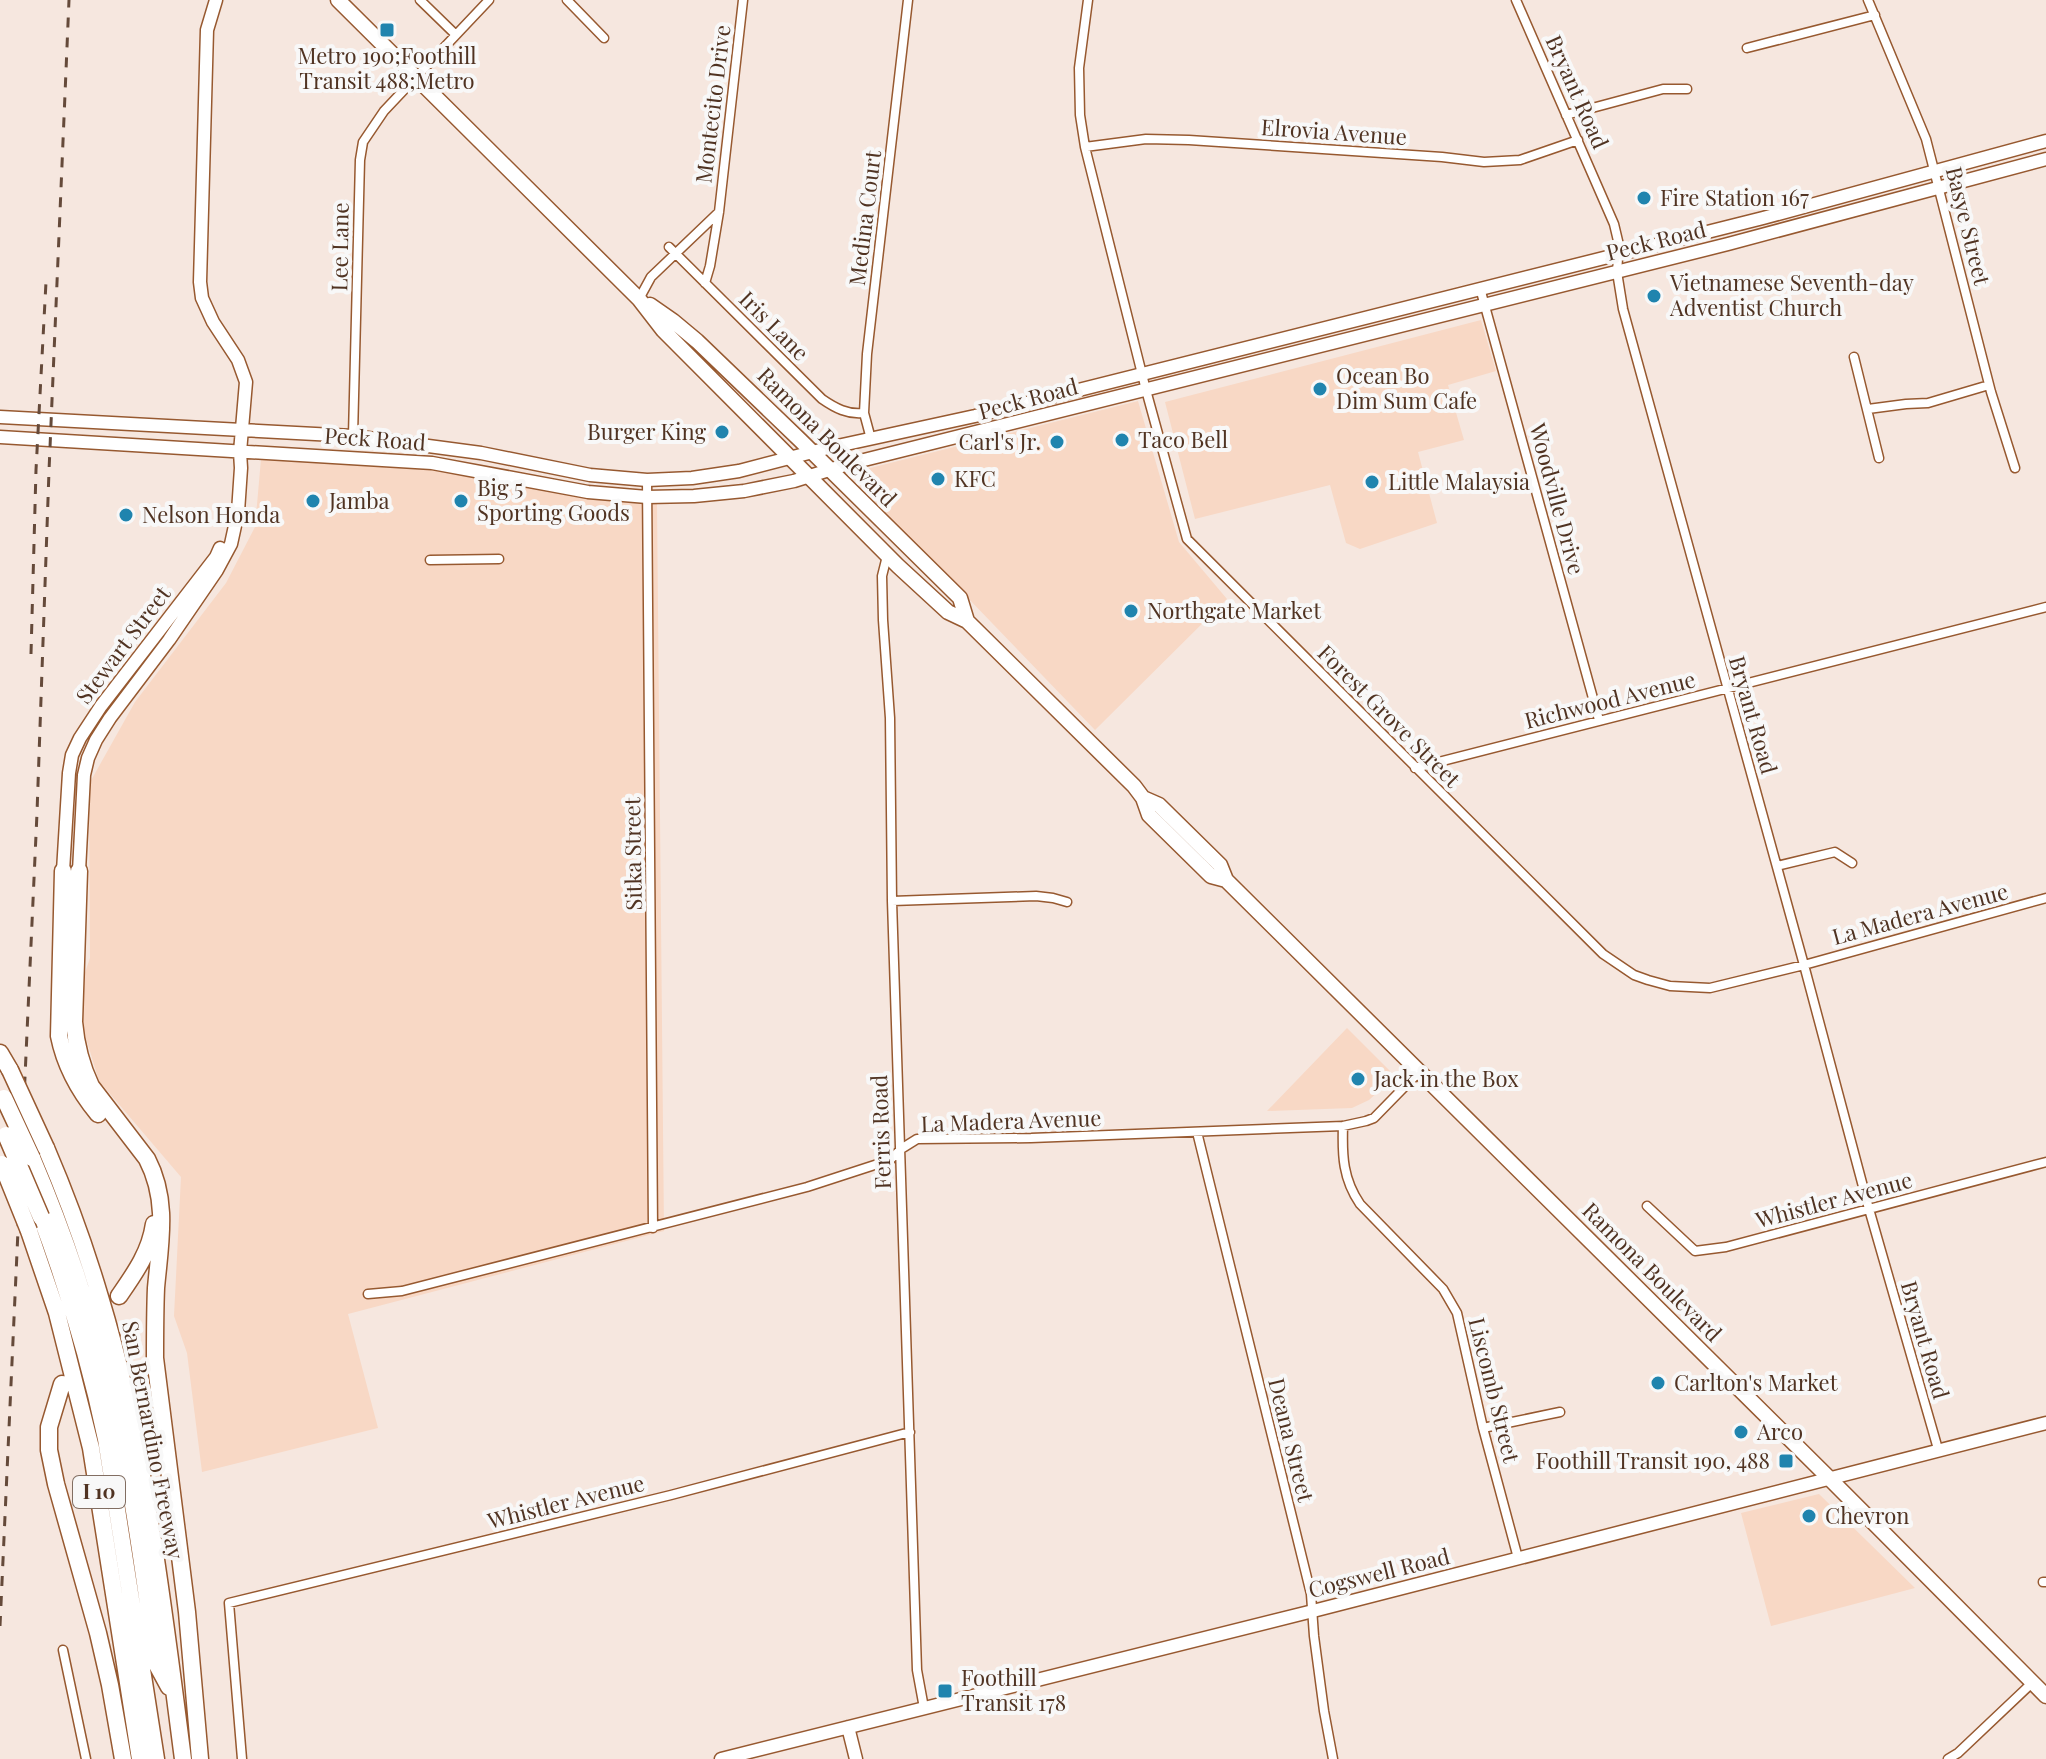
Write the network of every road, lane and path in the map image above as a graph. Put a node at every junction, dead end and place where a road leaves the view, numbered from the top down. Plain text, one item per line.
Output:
1 (216, 0) edge
2 (338, 0) edge
3 (420, 0) edge
4 (489, 0) edge
5 (567, 0) edge
6 (743, 0) edge
7 (908, 0) edge
8 (1088, 0) edge
9 (1516, 0) edge
10 (1868, 0) edge
11 (1875, 15) junction
12 (456, 35) junction
13 (604, 38) dead end
14 (1747, 48) dead end
15 (414, 77) junction
16 (1687, 89) dead end
17 (1566, 115) junction
18 (1578, 140) junction
19 (2046, 141) edge
20 (1085, 147) junction
21 (2046, 159) edge
22 (1935, 170) junction
23 (1939, 187) junction
24 (719, 212) junction
25 (672, 250) junction
26 (1618, 254) junction
27 (1617, 272) junction
28 (705, 283) junction
29 (1480, 288) junction
30 (639, 299) junction
31 (1485, 305) junction
32 (1325, 327) junction
33 (1329, 344) junction
34 (1854, 357) dead end
35 (1142, 373) junction
36 (1989, 385) junction
37 (1146, 390) junction
38 (1868, 409) junction
39 (864, 413) junction
40 (975, 416) junction
41 (0, 417) edge
42 (242, 429) junction
43 (978, 432) junction
44 (353, 436) junction
45 (0, 437) edge
46 (871, 439) junction
47 (240, 452) junction
48 (811, 453) junction
49 (790, 458) junction
50 (1879, 458) dead end
51 (2015, 468) dead end
52 (829, 470) junction
53 (809, 477) junction
54 (647, 480) junction
55 (647, 497) junction
56 (887, 555) junction
57 (499, 559) dead end
58 (430, 560) dead end
59 (2046, 607) edge
60 (967, 621) junction
61 (1727, 690) junction
62 (1599, 720) junction
63 (1415, 768) junction
64 (1852, 863) dead end
65 (1777, 866) junction
66 (71, 871) junction
67 (2046, 898) edge
68 (892, 901) junction
69 (1067, 902) dead end
70 (1804, 965) junction
71 (0, 1053) edge
72 (1418, 1073) junction
73 (2, 1094) edge
74 (1343, 1126) junction
75 (3, 1129) edge
76 (1197, 1132) junction
77 (901, 1149) junction
78 (39, 1153) junction
79 (1, 1161) edge
80 (2046, 1162) edge
81 (1647, 1206) dead end
82 (1869, 1209) junction
83 (653, 1228) junction
84 (368, 1294) dead end
85 (119, 1296) dead end
86 (62, 1384) dead end
87 (1560, 1412) dead end
88 (2046, 1423) edge
89 (1483, 1428) junction
90 (910, 1432) junction
91 (1938, 1449) junction
92 (1830, 1479) junction
93 (1518, 1558) junction
94 (1313, 1611) junction
95 (63, 1650) dead end
96 (2032, 1683) junction
97 (2046, 1696) edge
98 (924, 1708) junction
99 (848, 1727) junction
100 (86, 1759) edge
101 (123, 1759) edge
102 (140, 1759) edge
103 (156, 1759) edge
104 (183, 1759) edge
105 (200, 1759) edge
106 (242, 1759) edge
107 (721, 1759) edge
108 (856, 1759) edge
109 (1333, 1759) edge
110 (1948, 1759) edge

1 - 42 main road, Stewart Street
2 - 15 main road, Ramona Boulevard
3 - 12 street
4 - 12 street, Lee Lane
5 - 13 street
6 - 24 street, Montecito Drive
7 - 39 street, Medina Court
8 - 20 street, Forest Grove Street
9 - 17 street, Bryant Road
10 - 11 street, Basye Street
11 - 14 street
11 - 22 street, Basye Street
12 - 15 street, Lee Lane
15 - 30 main road, Ramona Boulevard
15 - 44 street, Lee Lane
16 - 17 street
17 - 18 street, Bryant Road
18 - 20 street, Elrovia Avenue
18 - 26 street, Bryant Road
19 - 22 main road, Peck Road
20 - 35 street, Forest Grove Street
21 - 23 main road, Peck Road
22 - 23 street, Basye Street
22 - 26 main road, Peck Road
23 - 27 main road, Peck Road
23 - 36 street, Basye Street
24 - 25 street, Montecito Drive
24 - 28 street, Montecito Drive
25 - 28 street, Iris Lane
25 - 30 street, Montecito Drive
26 - 27 street, Bryant Road
26 - 29 main road, Peck Road
27 - 31 main road, Peck Road
27 - 61 street, Bryant Road
28 - 39 street, Iris Lane
29 - 31 street, Woodville Drive
29 - 32 main road, Peck Road
30 - 48 main road, Ramona Boulevard
30 - 49 main road, Ramona Boulevard
31 - 33 main road, Peck Road
31 - 62 street, Woodville Drive
32 - 33 main road
32 - 35 main road, Peck Road
33 - 37 main road, Peck Road
34 - 38 street
35 - 37 street, Forest Grove Street
35 - 40 main road, Peck Road
36 - 38 street
36 - 51 street, Basye Street
37 - 43 main road, Peck Road
37 - 63 street, Forest Grove Street
38 - 50 street
39 - 46 street, Medina Court
40 - 43 main road
40 - 46 main road, Peck Road
41 - 42 main road, Peck Road
42 - 44 main road, Peck Road
42 - 47 main road, Stewart Street
43 - 52 main road, Peck Road
44 - 54 main road, Peck Road
45 - 47 main road, Peck Road
46 - 48 main road, Peck Road
47 - 55 main road, Peck Road
47 - 66 main road, Stewart Street
48 - 49 main road, Peck Road
48 - 52 main road, Ramona Boulevard
49 - 53 main road, Ramona Boulevard
49 - 54 main road, Peck Road
52 - 53 main road, Peck Road
52 - 60 main road, Ramona Boulevard
53 - 55 main road, Peck Road
53 - 56 main road, Ramona Boulevard
54 - 55 street, Sitka Street
55 - 83 street, Sitka Street
56 - 60 main road, Ramona Boulevard
56 - 68 street, Ferris Road
57 - 58 street
59 - 61 street, Richwood Avenue
60 - 72 main road, Ramona Boulevard
61 - 62 street, Richwood Avenue
61 - 65 street, Bryant Road
62 - 63 street, Richwood Avenue
63 - 70 street, Forest Grove Street
64 - 65 street
65 - 70 street, Bryant Road
66 - 85 highway
66 - 105 highway
67 - 70 street, La Madera Avenue
68 - 69 street
68 - 77 street, Ferris Road
70 - 82 street, Bryant Road
71 - 78 highway, San Bernardino Freeway / I 10, bridge
72 - 74 street, La Madera Avenue
72 - 92 main road, Ramona Boulevard
73 - 78 highway, bridge
74 - 76 street, La Madera Avenue
74 - 89 street, Liscomb Street
75 - 103 highway, bridge
76 - 77 street, La Madera Avenue
76 - 94 street, Deana Street
77 - 83 street, La Madera Avenue
77 - 90 street, Ferris Road
78 - 104 highway, San Bernardino Freeway / I 10
79 - 102 highway, I 10, bridge
80 - 82 street, Whistler Avenue
81 - 82 street, Whistler Avenue
82 - 91 street, Bryant Road
83 - 84 street, La Madera Avenue
86 - 101 highway
87 - 89 street
88 - 91 main road, Cogswell Road
89 - 93 street, Liscomb Street
90 - 98 street, Ferris Road
90 - 106 street, Whistler Avenue
91 - 92 main road, Cogswell Road
92 - 93 main road, Cogswell Road
92 - 96 main road, Ramona Boulevard
93 - 94 main road, Cogswell Road
94 - 98 main road, Cogswell Road
94 - 109 street, Deana Street
95 - 100 street
96 - 97 main road, Ramona Boulevard
96 - 110 street
98 - 99 main road, Cogswell Road
99 - 107 main road, Cogswell Road
99 - 108 main road

